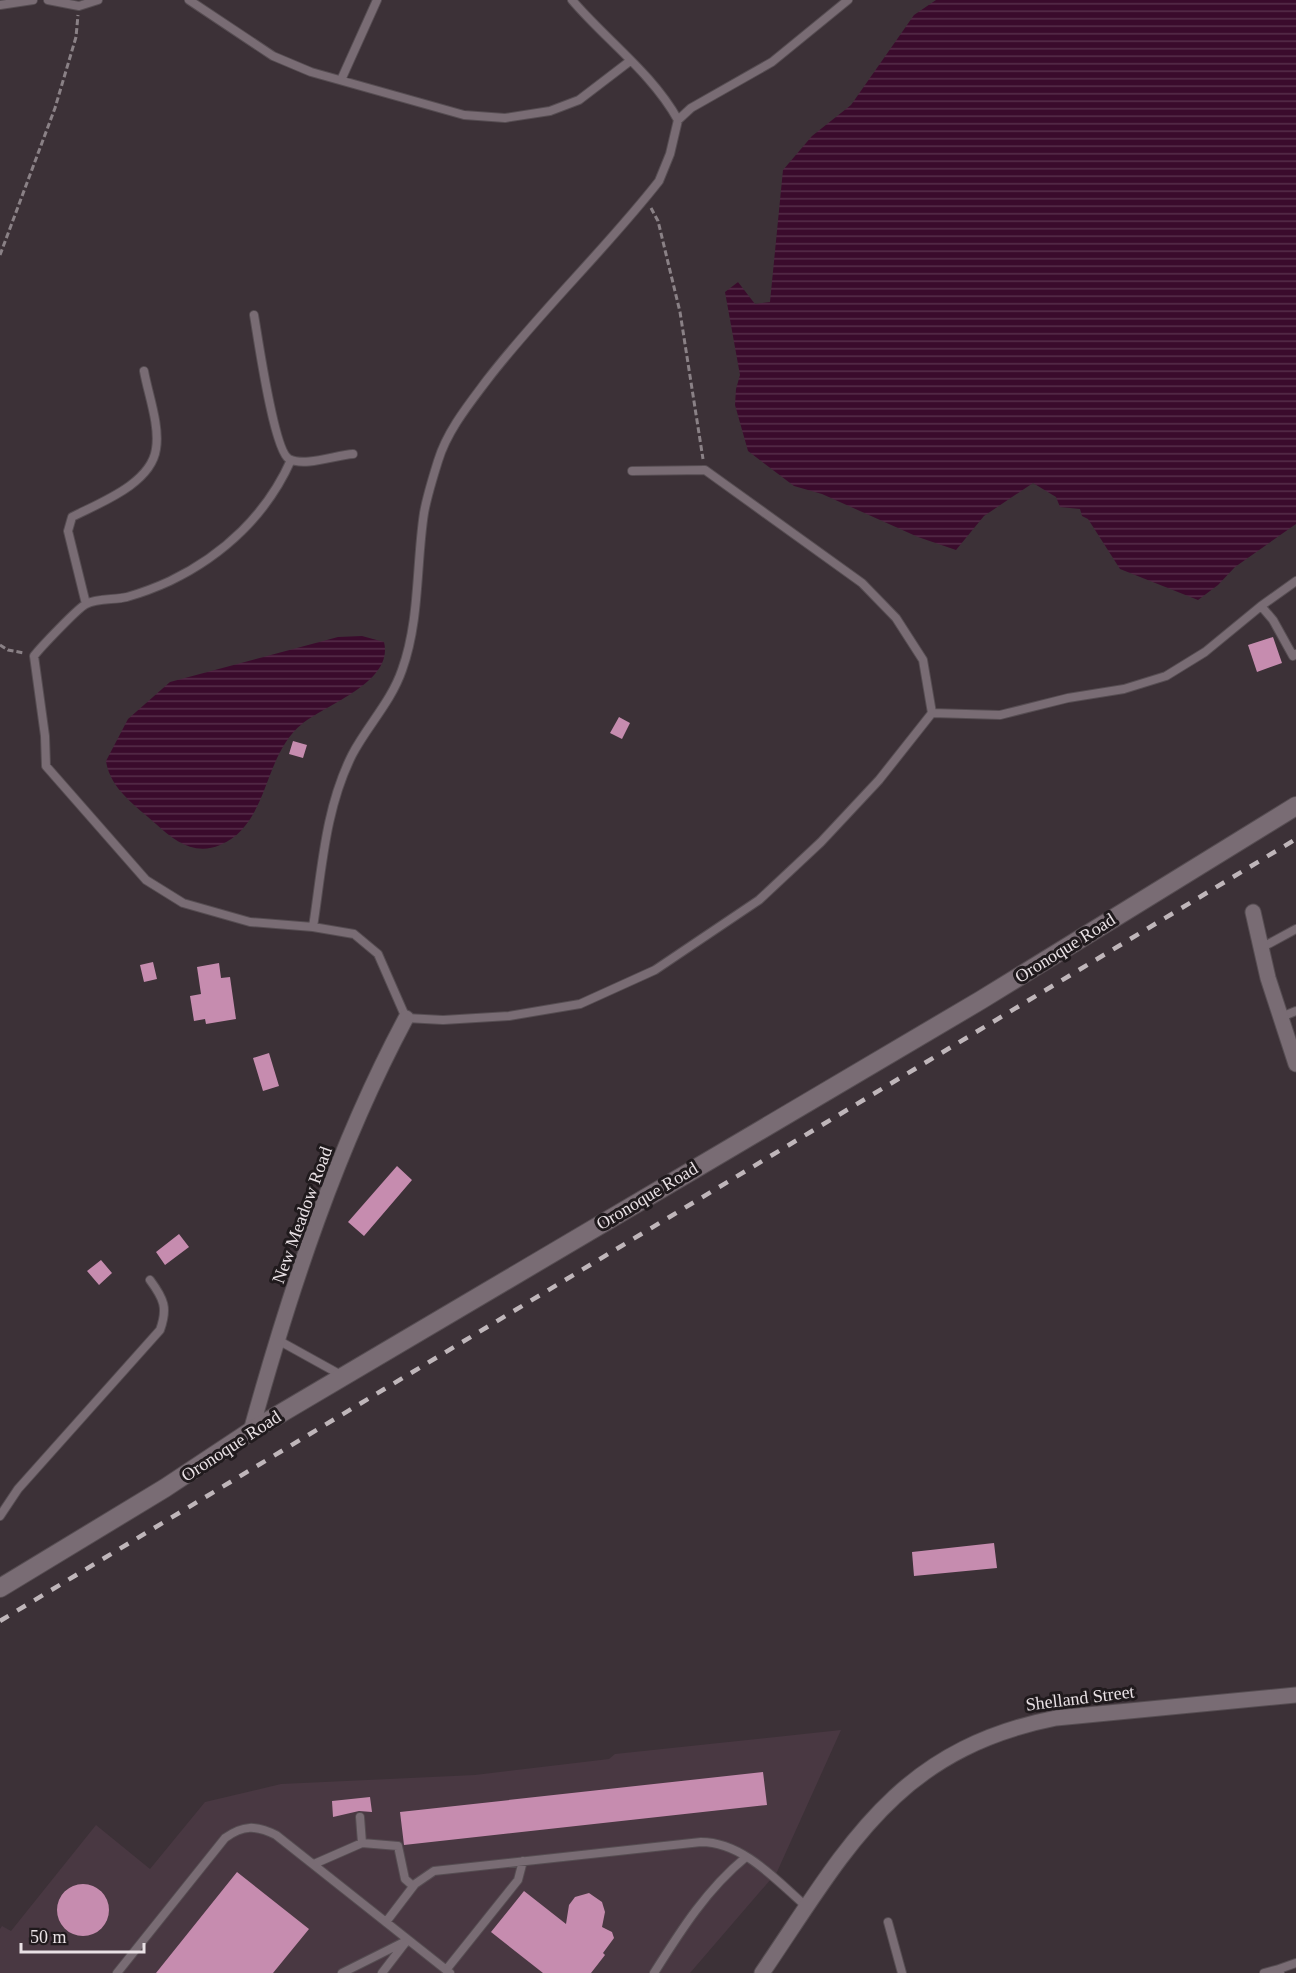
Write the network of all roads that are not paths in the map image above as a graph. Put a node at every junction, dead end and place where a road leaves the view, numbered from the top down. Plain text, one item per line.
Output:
1 (33, 0) edge
2 (48, 0) edge
3 (98, 0) edge
4 (189, 0) edge
5 (377, 0) edge
6 (572, 0) edge
7 (848, 0) edge
8 (0, 5) edge
9 (630, 61) junction
10 (341, 80) junction
11 (678, 120) junction
12 (254, 315) dead end
13 (144, 371) dead end
14 (353, 454) dead end
15 (291, 460) junction
16 (632, 471) dead end
17 (1296, 581) edge
18 (86, 604) junction
19 (1261, 606) junction
20 (1296, 654) edge
21 (932, 713) junction
22 (1296, 806) edge
23 (1253, 912) dead end
24 (313, 927) junction
25 (1296, 929) edge
26 (1262, 948) junction
27 (1296, 1011) edge
28 (1281, 1017) junction
29 (406, 1018) junction
30 (1296, 1064) edge
31 (150, 1280) dead end
32 (276, 1340) junction
33 (343, 1377) junction
34 (251, 1431) junction
35 (0, 1516) edge
36 (0, 1586) edge
37 (1296, 1695) edge
38 (360, 1817) dead end
39 (362, 1843) junction
40 (746, 1857) junction
41 (523, 1861) junction
42 (314, 1864) junction
43 (413, 1886) junction
44 (807, 1907) junction
45 (386, 1922) junction
46 (888, 1922) dead end
47 (408, 1940) junction
48 (1296, 1963) edge
49 (1279, 1971) edge
50 (448, 1972) edge
51 (117, 1973) edge
52 (342, 1973) edge
53 (382, 1973) edge
54 (654, 1973) edge
55 (762, 1973) edge
56 (902, 1973) edge
57 (1264, 1973) edge

1 - 8 lane
2 - 3 lane
4 - 10 lane
5 - 10 lane
6 - 9 lane
7 - 11 lane
9 - 10 lane
9 - 11 lane
11 - 24 lane
12 - 15 lane
13 - 18 lane
14 - 15 lane
15 - 18 lane
16 - 21 lane
17 - 19 lane
18 - 24 lane
19 - 20 lane
19 - 21 lane
21 - 29 lane
22 - 33 street, Oronoque Road
23 - 26 street
24 - 29 lane
25 - 26 lane
26 - 28 street
27 - 28 lane
28 - 30 street
29 - 32 street, New Meadow Road
31 - 35 lane
32 - 33 lane
32 - 34 street, New Meadow Road
33 - 34 street, Oronoque Road
34 - 36 street, Oronoque Road
37 - 44 street, Shelland Street
38 - 39 lane
39 - 42 lane
39 - 43 lane
40 - 41 lane
40 - 44 lane
40 - 54 lane
41 - 43 lane
41 - 50 lane
42 - 45 lane
42 - 51 lane
43 - 45 lane
44 - 55 street, Shelland Street
45 - 47 lane
46 - 56 lane
47 - 50 lane
47 - 52 lane
47 - 53 lane
48 - 49 lane
49 - 57 lane

